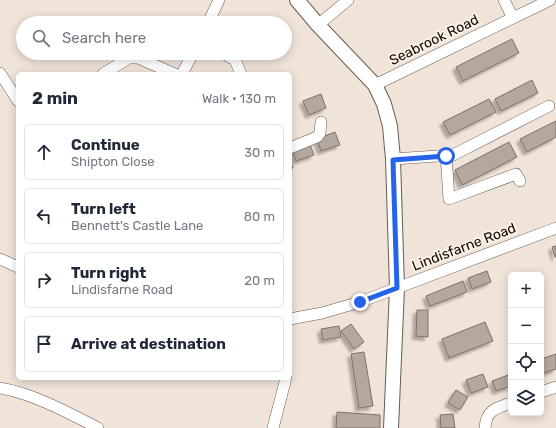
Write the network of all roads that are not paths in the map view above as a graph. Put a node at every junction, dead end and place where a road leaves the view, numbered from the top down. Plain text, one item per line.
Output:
1 (219, 0) edge
2 (297, 0) edge
3 (348, 0) edge
4 (504, 0) edge
5 (550, 0) edge
6 (211, 16) edge
7 (513, 18) junction
8 (318, 25) junction
9 (126, 60) edge
10 (143, 60) edge
11 (189, 60) edge
12 (235, 60) edge
13 (0, 72) edge
14 (106, 72) edge
15 (170, 72) edge
16 (183, 72) edge
17 (240, 72) edge
18 (375, 85) junction
19 (16, 99) edge
20 (549, 106) dead end
21 (321, 122) dead end
22 (292, 147) edge
23 (446, 156) junction
24 (393, 160) junction
25 (520, 181) dead end
26 (556, 228) edge
27 (0, 259) edge
28 (16, 266) edge
29 (397, 288) junction
30 (292, 319) edge
31 (285, 380) edge
32 (556, 387) edge
33 (0, 388) edge
34 (544, 391) edge
35 (508, 404) edge
36 (98, 428) edge
37 (273, 428) edge
38 (391, 428) edge
39 (484, 428) edge

1 - 6 street
2 - 8 main road
3 - 8 street
4 - 7 street
5 - 7 street, Seabrook Road
7 - 18 street, Seabrook Road
8 - 18 main road
9 - 14 street
10 - 15 street
11 - 16 street
12 - 17 street
13 - 19 street
18 - 24 main road
20 - 23 street
21 - 22 street
23 - 24 street
23 - 25 street
24 - 29 main road
26 - 29 street, Lindisfarne Road
27 - 28 street
29 - 30 street, Lindisfarne Road
29 - 38 main road
31 - 37 street
32 - 34 street
33 - 36 street
35 - 39 street

